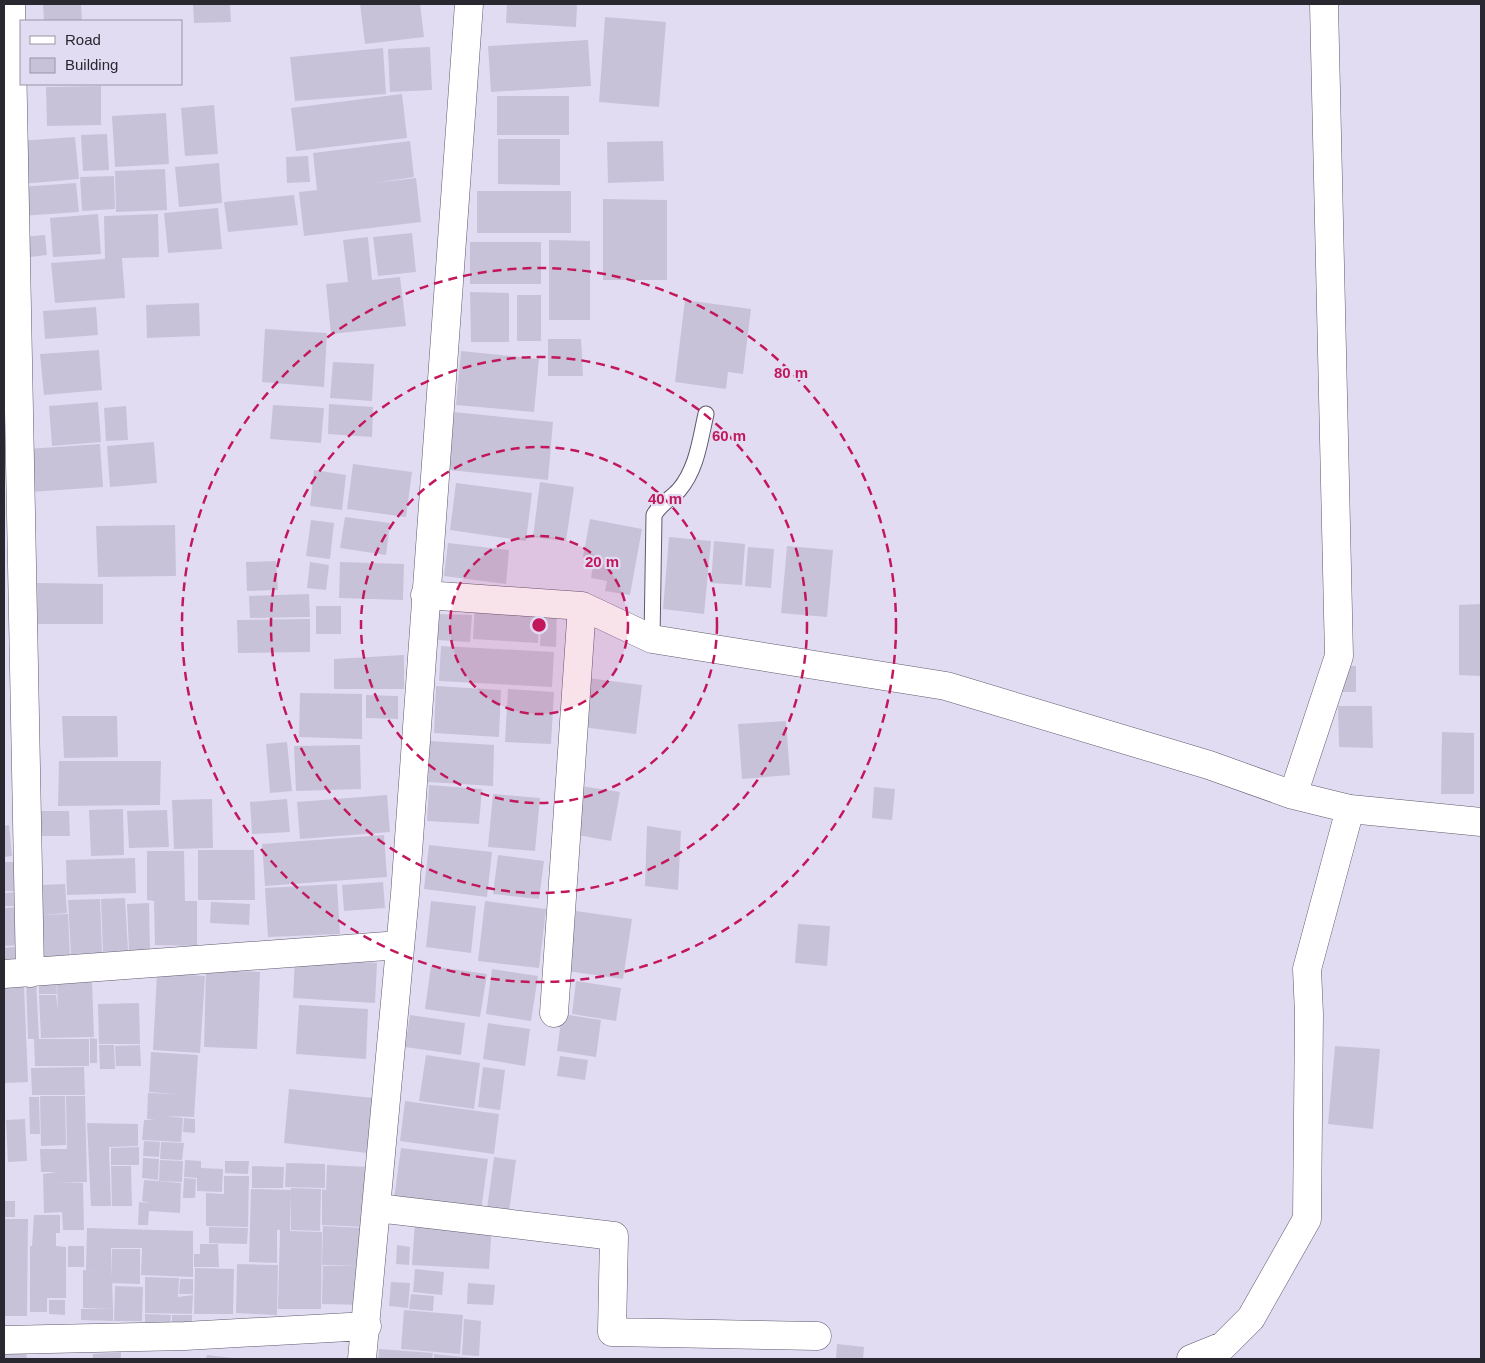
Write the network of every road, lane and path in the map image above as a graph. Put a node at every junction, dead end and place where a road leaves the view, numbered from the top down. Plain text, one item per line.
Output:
1 (11, 4) edge
2 (469, 4) edge
3 (1324, 4) edge
4 (706, 414) dead end
5 (425, 595) junction
6 (582, 606) junction
7 (652, 638) junction
8 (1293, 795) junction
9 (1350, 809) junction
10 (1481, 822) edge
11 (400, 945) junction
12 (17, 973) edge
13 (554, 1013) dead end
14 (377, 1208) junction
15 (367, 1326) junction
16 (817, 1336) dead end
17 (4, 1340) edge
18 (362, 1359) edge
19 (1191, 1359) edge

1 - 12 street
2 - 5 street
3 - 8 street
4 - 7 lane
5 - 6 street
5 - 11 street
6 - 7 street
6 - 13 street
7 - 8 street
8 - 9 street
9 - 10 street
9 - 19 street
11 - 12 street
11 - 14 street
14 - 15 street
14 - 16 street
15 - 17 street
15 - 18 street

